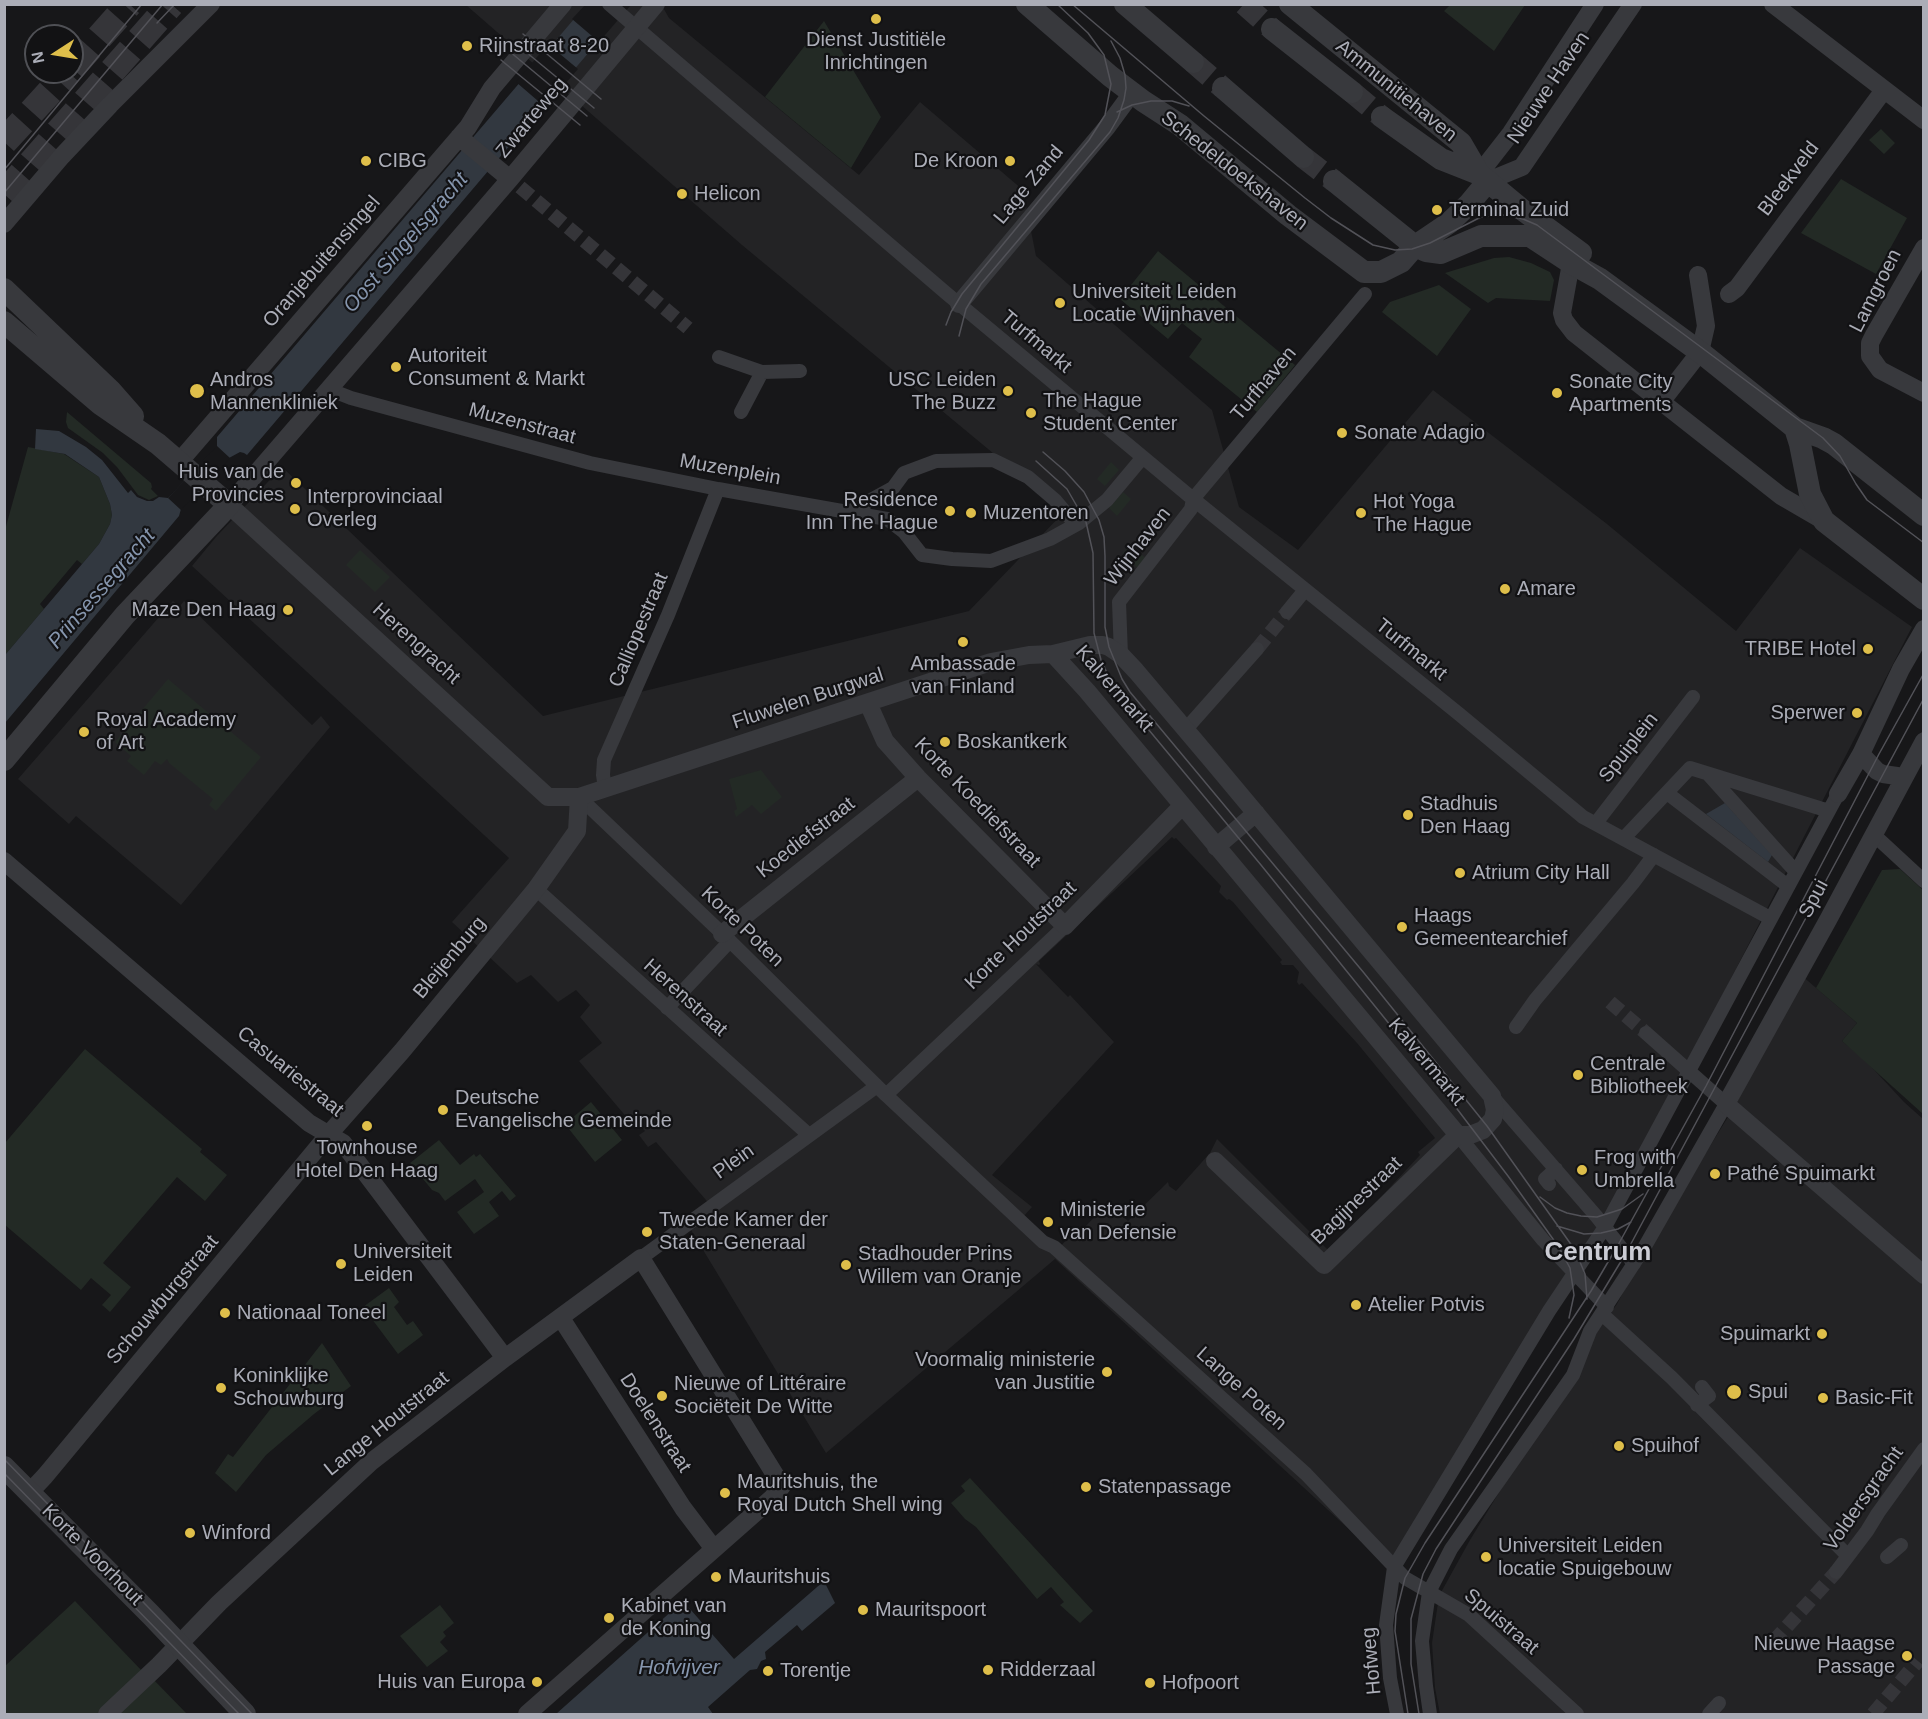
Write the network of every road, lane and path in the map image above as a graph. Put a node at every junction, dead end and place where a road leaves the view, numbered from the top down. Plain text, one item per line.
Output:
1 (211, 4) edge
2 (563, 4) edge
3 (609, 4) edge
4 (656, 4) edge
5 (1027, 4) edge
6 (1125, 4) edge
7 (1290, 4) edge
8 (1595, 4) edge
9 (1634, 4) edge
10 (1773, 4) edge
11 (637, 28) junction
12 (1272, 28) tunnel mouth
13 (1193, 62) tunnel mouth
14 (1223, 87) tunnel mouth
15 (1884, 90) junction
16 (1352, 92) tunnel mouth
17 (1132, 93) junction
18 (1382, 117) tunnel mouth
19 (1923, 120) edge
20 (463, 140) junction
21 (1303, 157) tunnel mouth
22 (1484, 178) junction
23 (1334, 181) tunnel mouth
24 (515, 183) junction
25 (4, 224) edge
26 (1923, 248) edge
27 (1408, 254) junction
28 (1571, 263) junction
29 (1698, 275) dead end
30 (1600, 279) junction
31 (4, 289) edge
32 (1365, 294) dead end
33 (1729, 294) dead end
34 (959, 304) junction
35 (4, 322) edge
36 (1700, 352) junction
37 (719, 357) dead end
38 (800, 371) dead end
39 (762, 372) junction
40 (328, 389) junction
41 (1923, 393) edge
42 (1661, 402) junction
43 (741, 412) dead end
44 (1795, 428) junction
45 (158, 444) junction
46 (1143, 457) junction
47 (603, 465) joint
48 (192, 473) junction
49 (718, 489) junction
50 (1193, 499) junction
51 (230, 505) junction
52 (851, 511) junction
53 (1923, 515) edge
54 (1824, 521) junction
55 (1079, 523) junction
56 (1305, 590) junction
57 (1923, 599) edge
58 (1287, 612) tunnel mouth
59 (1923, 629) edge
60 (1257, 649) tunnel mouth
61 (1053, 654) junction
62 (1121, 655) junction
63 (1693, 697) dead end
64 (868, 703) junction
65 (1186, 729) junction
66 (1923, 741) edge
67 (1861, 754) junction
68 (4, 760) edge
69 (1708, 774) junction
70 (1904, 777) junction
71 (918, 778) junction
72 (605, 788) junction
73 (1667, 793) junction
74 (1838, 794) joint
75 (579, 797) junction
76 (1182, 806) junction
77 (1829, 811) junction
78 (1256, 813) junction
79 (1589, 820) junction
80 (1873, 834) junction
81 (1624, 838) junction
82 (1216, 847) junction
83 (1654, 855) junction
84 (4, 861) edge
85 (1796, 872) junction
86 (1923, 880) edge
87 (1788, 886) junction
88 (536, 889) junction
89 (1770, 918) junction
90 (1065, 926) junction
91 (726, 938) junction
92 (667, 1008) junction
93 (1516, 1027) dead end
94 (1646, 1033) tunnel mouth
95 (1689, 1070) junction
96 (882, 1090) junction
97 (1492, 1096) junction
98 (1726, 1104) junction
99 (329, 1134) junction
100 (809, 1135) junction
101 (1458, 1135) junction
102 (1215, 1161) dead end
103 (1556, 1169) junction
104 (1549, 1184) dead end
105 (1605, 1227) junction
106 (641, 1258) junction
107 (1634, 1264) junction
108 (1575, 1274) junction
109 (1923, 1275) edge
110 (1604, 1310) junction
111 (561, 1318) junction
112 (505, 1358) junction
113 (1702, 1387) dead end
114 (1697, 1404) junction
115 (1923, 1449) edge
116 (4, 1467) edge
117 (29, 1493) junction
118 (1843, 1538) dead end
119 (1901, 1545) dead end
120 (714, 1549) junction
121 (1850, 1553) junction
122 (1887, 1557) dead end
123 (1394, 1568) junction
124 (1836, 1572) tunnel mouth
125 (1429, 1592) junction
126 (178, 1645) junction
127 (1719, 1703) dead end
128 (107, 1714) edge
129 (245, 1714) edge
130 (528, 1714) edge
131 (1397, 1714) edge
132 (1430, 1714) edge
133 (1577, 1714) edge
134 (1708, 1714) edge

1 - 25 street
2 - 20 street, Oranjebuitensingel
3 - 11 street, Turfmarkt
4 - 11 street, Zwarteweg
5 - 17 street, Schedeldoekshaven
6 - 13 street
7 - 22 street, Ammunitiehaven
8 - 22 street, Nieuwe Haven
9 - 22 street, Nieuwe Haven
10 - 15 street
11 - 24 street, Zwarteweg
11 - 34 street, Turfmarkt
12 - 16 street
14 - 21 street
15 - 19 street
15 - 33 street, Bleekveld
17 - 27 street, Schedeldoekshaven
17 - 34 street, Lage Zand
18 - 22 street
20 - 24 street
20 - 48 street, Oranjebuitensingel
22 - 27 street, Schedeldoekshaven
22 - 30 street, Ammunitiehaven
23 - 27 street
24 - 40 street, Zwarteweg
26 - 41 street, Lamgroen
27 - 28 street, Ammunitiehaven
28 - 30 street, Ammunitiehaven
28 - 42 street
29 - 36 street
30 - 36 street, Ammunitiehaven
31 - 45 street
32 - 50 street, Turfhaven
34 - 46 street, Turfmarkt
35 - 45 street
36 - 42 street
36 - 44 street, Ammunitiehaven
37 - 39 street
38 - 39 street
39 - 43 street
40 - 47 street, Muzenstraat
40 - 51 street, Zwarteweg
42 - 54 street
44 - 53 street, Ammunitiehaven
44 - 54 street
45 - 48 street
46 - 50 street, Turfmarkt
46 - 55 street
47 - 49 street, Muzenplein
48 - 51 street
49 - 52 street, Muzenplein
49 - 72 street, Calliopestraat
50 - 56 street, Turfmarkt
50 - 62 street, Wijnhaven
51 - 68 street
51 - 75 street, Herengracht
52 - 55 street, Muzenplein
52 - 55 street
54 - 57 street
56 - 58 street
56 - 79 street, Turfmarkt
59 - 67 street, Spui
60 - 65 street
61 - 62 street, Kalvermarkt
61 - 64 street, Fluwelen Burgwal
61 - 76 street, Kalvermarkt
62 - 65 street, Kalvermarkt
63 - 79 street, Spuiplein
64 - 71 street, Korte Koediefstraat
64 - 72 street, Fluwelen Burgwal
65 - 78 street, Kalvermarkt
66 - 70 street, Spui
67 - 70 street
67 - 74 street, Spui
69 - 73 street
69 - 77 street
69 - 85 street
70 - 80 street, Spui
71 - 90 street, Korte Koediefstraat
71 - 91 street, Koediefstraat
72 - 75 street, Fluwelen Burgwal
73 - 81 street
73 - 87 street
74 - 77 street, Spui
75 - 88 street, Bleijenburg
75 - 91 street, Korte Poten
76 - 82 street, Kalvermarkt
76 - 90 street, Korte Houtstraat
77 - 85 street, Spui
78 - 82 street
78 - 97 street, Kalvermarkt
79 - 81 street
80 - 86 street
80 - 98 street, Spui
81 - 83 street
82 - 101 street, Kalvermarkt
83 - 89 street
83 - 93 street
84 - 99 street, Casuariestraat
85 - 87 street, Spui
87 - 89 street, Spui
88 - 92 street, Herenstraat
88 - 99 street, Bleijenburg
89 - 95 street, Spui
90 - 96 street, Korte Houtstraat
91 - 92 street
91 - 96 street, Korte Poten
92 - 100 street, Herenstraat
94 - 95 street
95 - 98 street
95 - 105 street, Spui
96 - 100 street, Plein
96 - 123 street, Lange Poten
97 - 101 street, Bagijnestraat
97 - 103 street, Kalvermarkt
98 - 107 street, Spui
98 - 109 street
99 - 112 street, Casuariestraat
99 - 117 street, Schouwburgstraat
100 - 106 street, Plein
101 - 102 street, Bagijnestraat
101 - 108 street, Kalvermarkt
103 - 104 street
103 - 105 street, Kalvermarkt
105 - 107 street, Kalvermarkt
105 - 108 street, Spui
106 - 111 street, Lange Houtstraat
106 - 120 street
107 - 110 street, Spui
108 - 110 street, Kalvermarkt
108 - 123 street, Spui
110 - 114 street, Kalvermarkt
110 - 125 street, Spui
111 - 112 street, Lange Houtstraat
111 - 120 street, Doelenstraat
112 - 126 street, Lange Houtstraat
113 - 114 street
114 - 121 street, Kalvermarkt
115 - 121 street, Voldersgracht
116 - 117 street, Korte Voorhout
117 - 126 street, Korte Voorhout
118 - 121 street
119 - 122 street
120 - 130 street
121 - 124 street, Voldersgracht
123 - 125 street, Spuistraat
123 - 131 street, Hofweg
125 - 132 street
125 - 133 street, Spuistraat
126 - 128 street, Lange Houtstraat
126 - 129 street, Korte Voorhout
127 - 134 street

